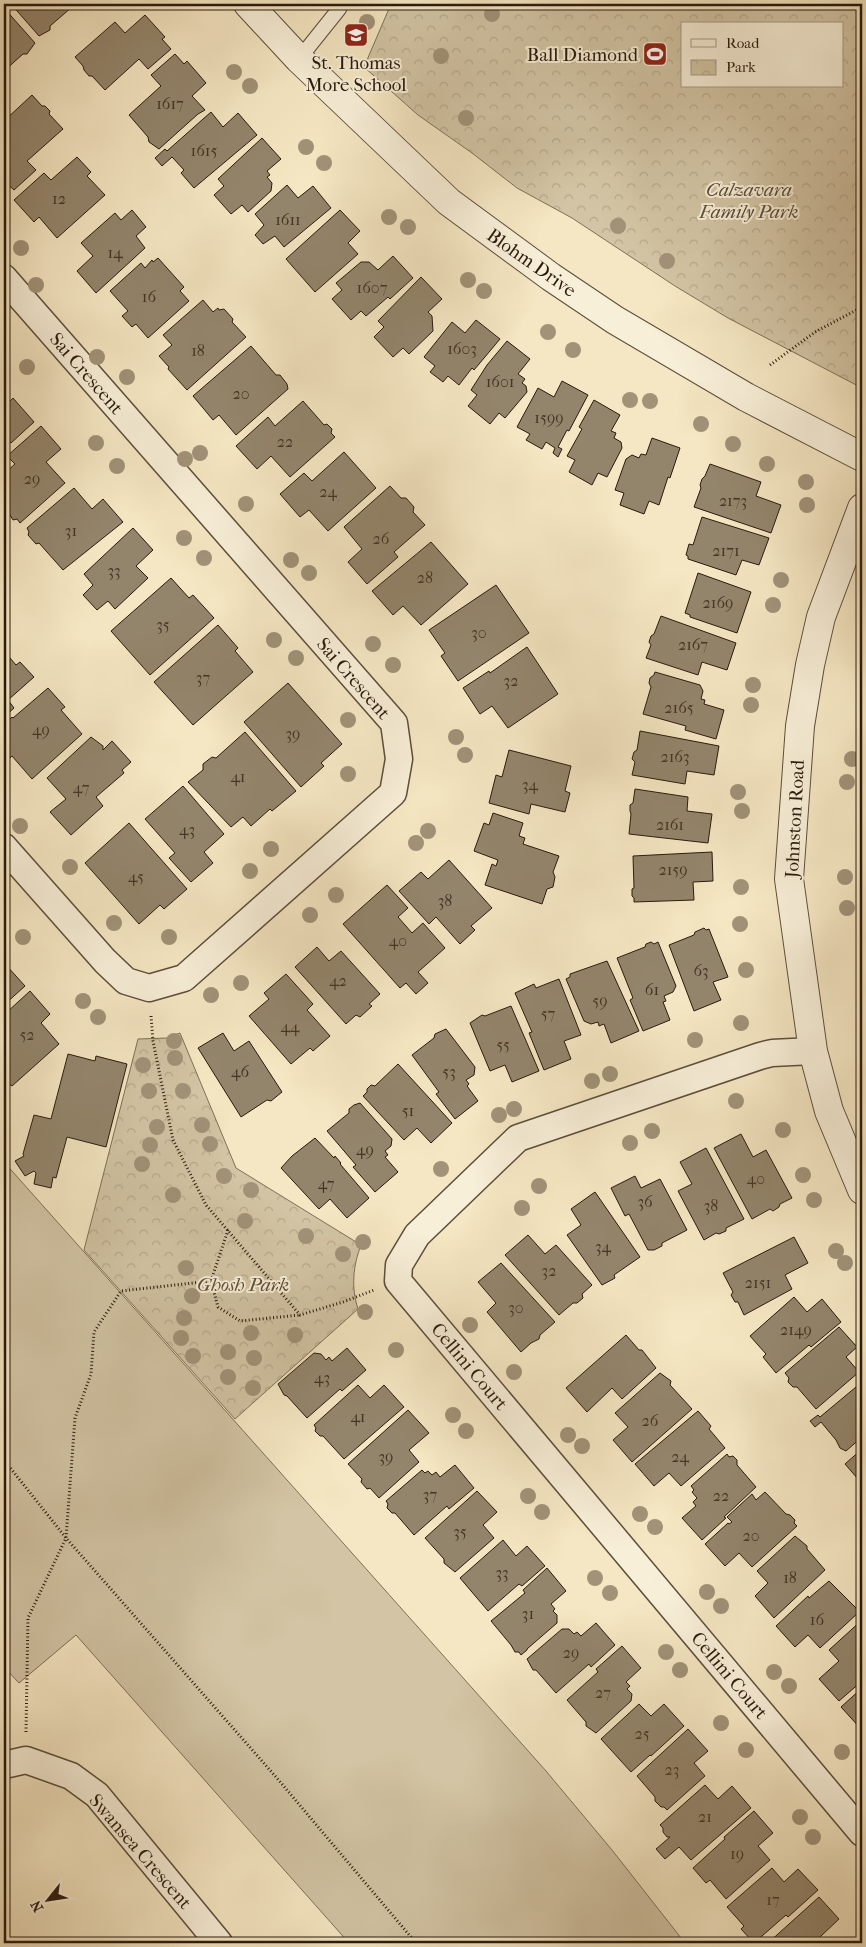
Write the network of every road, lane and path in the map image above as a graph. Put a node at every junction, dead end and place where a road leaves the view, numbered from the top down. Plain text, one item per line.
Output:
1 (248, 4) edge
2 (340, 4) edge
3 (299, 59) junction
4 (4, 278) edge
5 (862, 307) edge
6 (770, 365) dead end
7 (862, 457) edge
8 (862, 508) edge
9 (4, 847) edge
10 (149, 988) junction
11 (813, 1051) junction
12 (862, 1190) edge
13 (228, 1230) junction
14 (211, 1281) junction
15 (398, 1281) junction
16 (300, 1315) junction
17 (4, 1460) edge
18 (66, 1538) junction
19 (15, 1762) edge
20 (862, 1833) edge
21 (220, 1943) edge
22 (416, 1943) edge

1 - 3 street, Blohm Drive
2 - 3 lane
3 - 7 street, Blohm Drive
4 - 10 street, Sai Crescent
5 - 6 path
8 - 11 street, Johnston Road
9 - 10 street
10 - 13 path
11 - 12 street, Johnston Road
11 - 15 street
13 - 14 path
13 - 16 path
14 - 16 path
14 - 18 path
15 - 16 path
15 - 20 street, Cellini Court
17 - 18 path
18 - 19 path
18 - 22 path
19 - 21 street, Swansea Crescent

